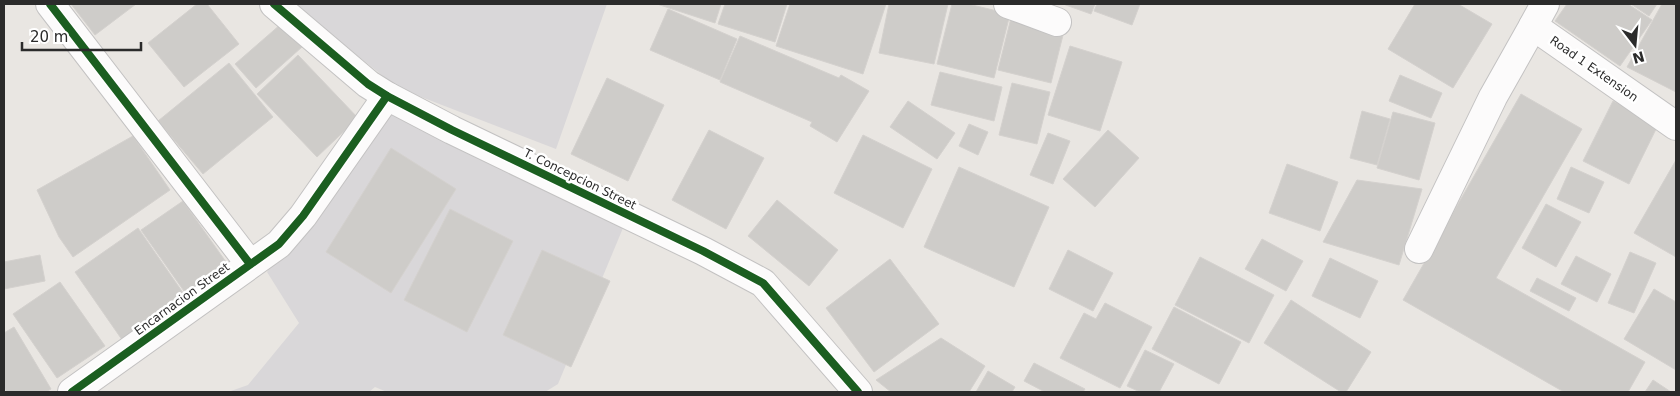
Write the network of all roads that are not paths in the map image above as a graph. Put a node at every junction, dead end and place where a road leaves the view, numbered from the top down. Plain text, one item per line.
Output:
1 (50, 4) edge
2 (274, 4) edge
3 (1008, 4) edge
4 (1539, 15) edge
5 (1057, 22) dead end
6 (387, 96) junction
7 (1676, 126) edge
8 (1419, 248) dead end
9 (250, 264) junction
10 (81, 390) edge
11 (858, 392) edge

1 - 9 street
2 - 6 street, T. Concepcion Street
3 - 5 street
4 - 7 street, Road 1 Extension
4 - 8 street
6 - 9 street, Encarnacion Street
6 - 11 street, T. Concepcion Street
9 - 10 street, Encarnacion Street

